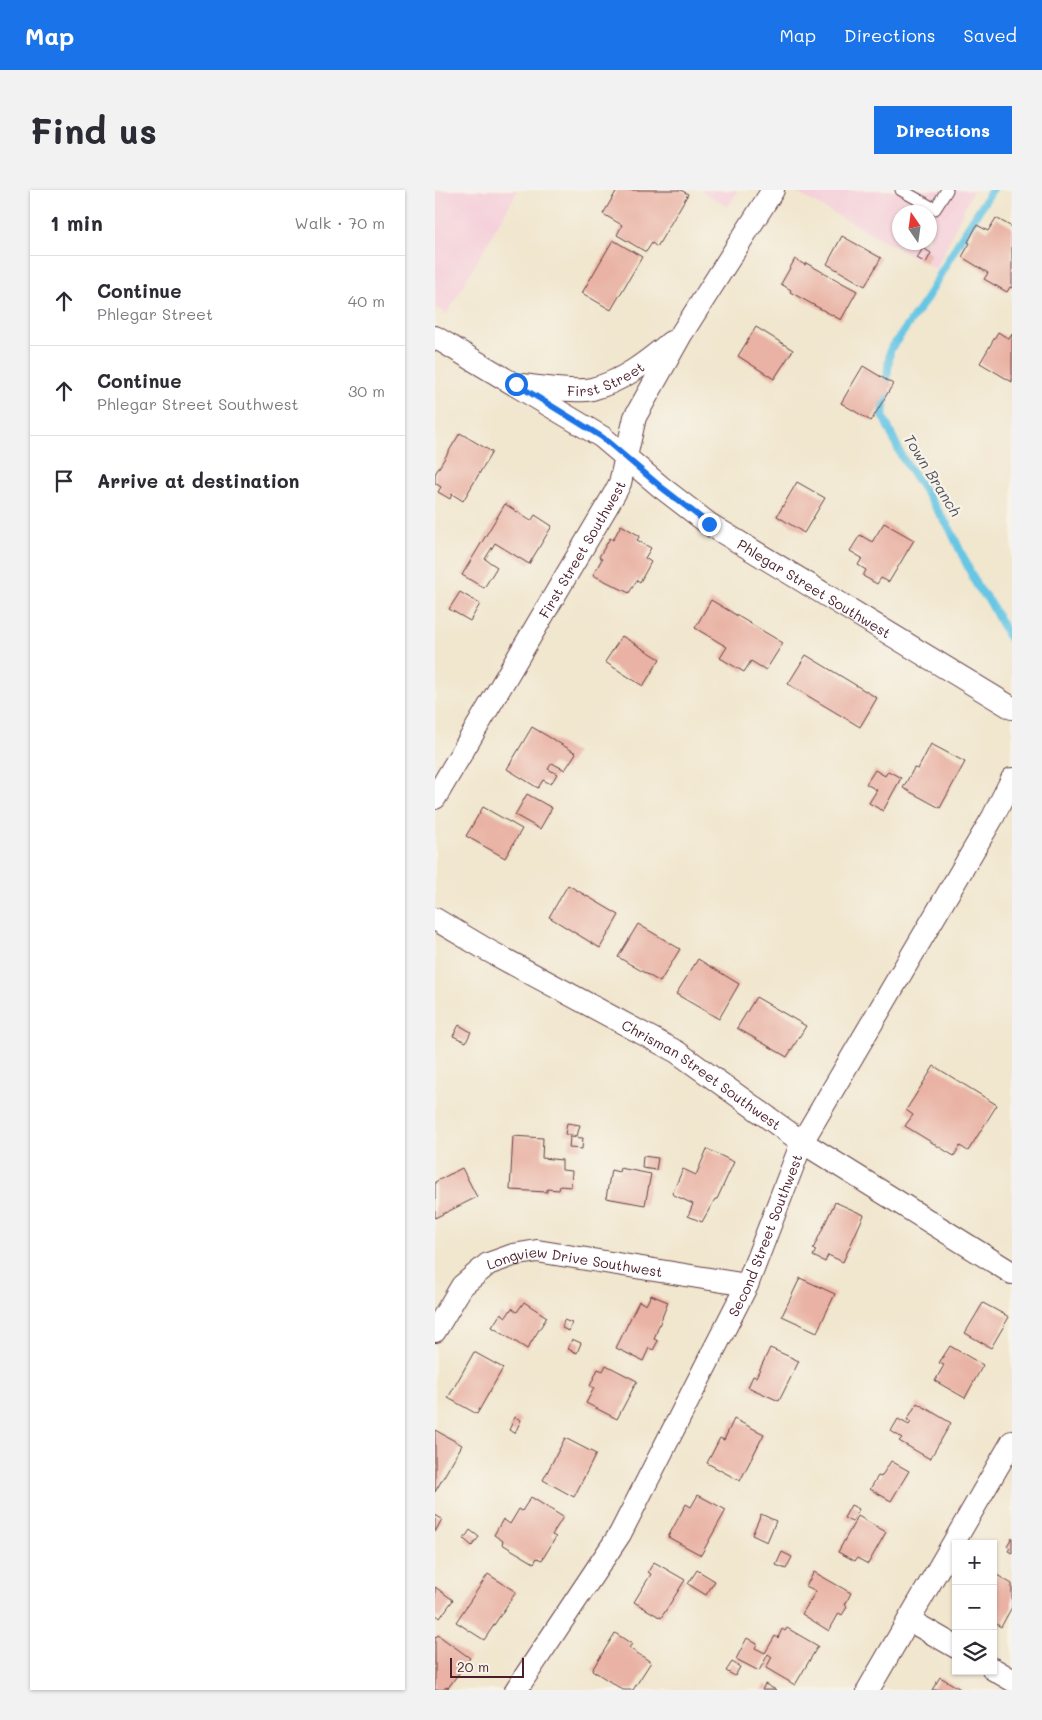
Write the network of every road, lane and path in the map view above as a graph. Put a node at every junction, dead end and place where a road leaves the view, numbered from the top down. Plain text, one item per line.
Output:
1 (773, 190) edge
2 (901, 190) edge
3 (947, 190) edge
4 (682, 334) junction
5 (435, 337) edge
6 (516, 384) junction
7 (626, 458) junction
8 (1012, 708) edge
9 (1012, 779) edge
10 (435, 798) edge
11 (435, 919) edge
12 (802, 1142) junction
13 (1012, 1273) edge
14 (747, 1285) junction
15 (435, 1332) edge
16 (1012, 1442) edge
17 (909, 1620) junction
18 (952, 1645) edge
19 (997, 1671) edge
20 (1012, 1680) edge
21 (516, 1690) edge
22 (868, 1690) edge

1 - 4 street, First Street Southwest
2 - 3 lane
4 - 6 street, First Street
4 - 7 street, First Street Southwest
5 - 6 street, Phlegar Street Southwest
6 - 7 street, Phlegar Street Southwest
7 - 8 street, Phlegar Street Southwest
7 - 10 street, First Street Southwest
9 - 12 street, Second Street Southwest
11 - 12 street, Chrisman Street Southwest
12 - 13 street, Chrisman Street Southwest
12 - 14 street, Second Street Southwest
14 - 15 street, Longview Drive Southwest
14 - 21 street, Second Street Southwest
16 - 17 street
17 - 18 street
17 - 22 street
19 - 20 street

